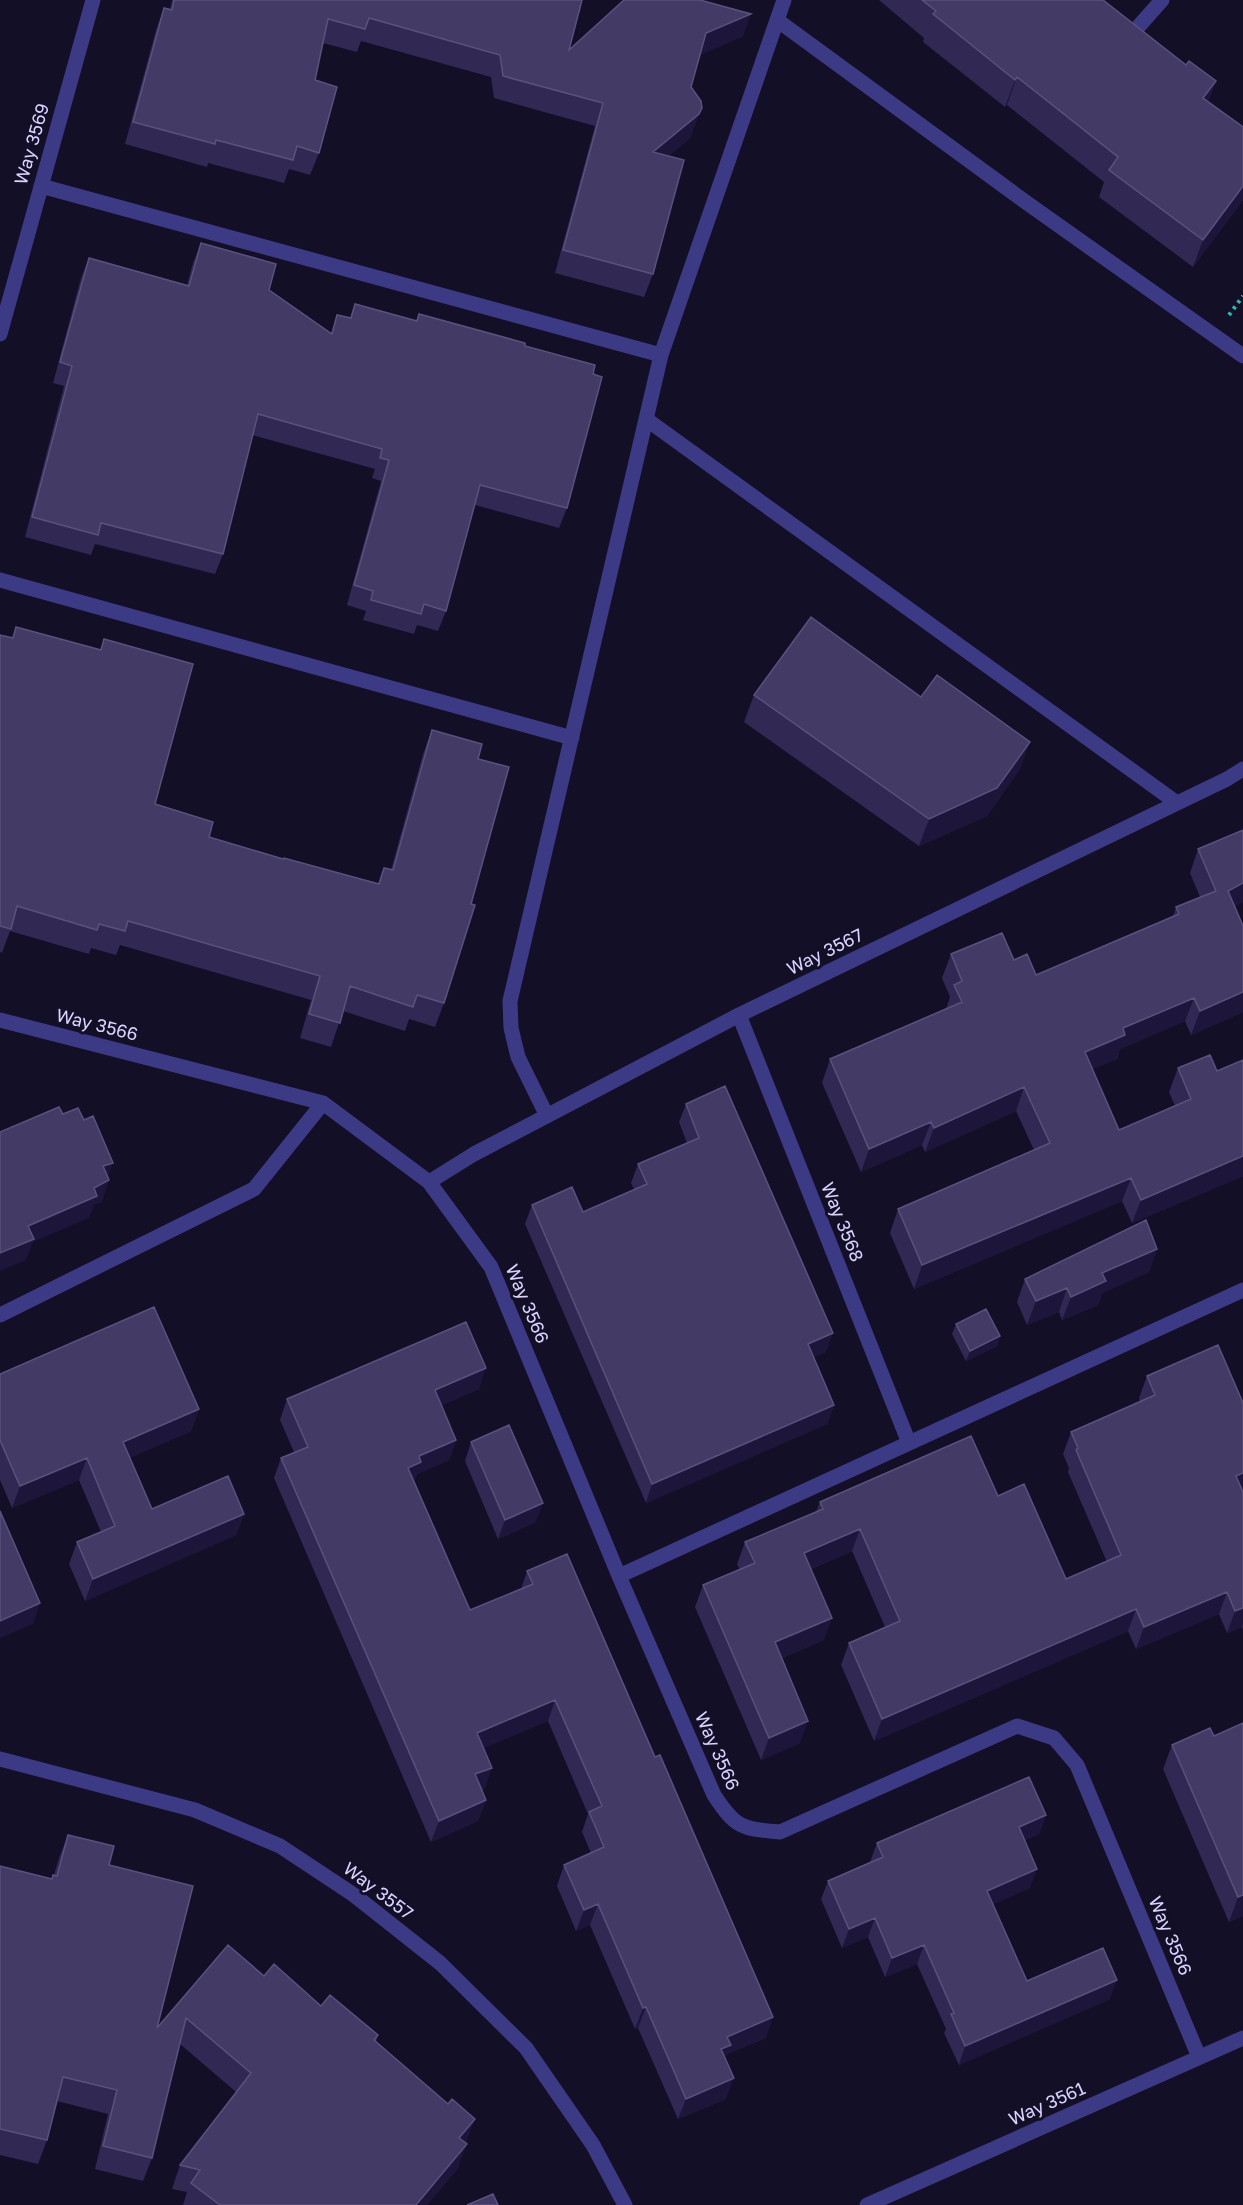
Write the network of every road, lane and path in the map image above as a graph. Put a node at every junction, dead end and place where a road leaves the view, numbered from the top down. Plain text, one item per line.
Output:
1 (93, 0) edge
2 (784, 0) edge
3 (1162, 0) edge
4 (777, 20) junction
5 (1131, 35) edge
6 (41, 186) junction
7 (0, 334) edge
8 (662, 355) junction
9 (1243, 356) edge
10 (646, 419) junction
11 (0, 580) edge
12 (572, 738) junction
13 (1243, 769) edge
14 (1178, 803) junction
15 (739, 1015) junction
16 (0, 1020) edge
17 (323, 1103) junction
18 (547, 1116) junction
19 (429, 1182) junction
20 (1242, 1292) edge
21 (0, 1315) edge
22 (909, 1443) junction
23 (620, 1576) junction
24 (0, 1759) edge
25 (1243, 2038) edge
26 (1199, 2057) junction
27 (625, 2205) edge
28 (867, 2205) edge

1 - 6 street, Way 3569
2 - 4 street
3 - 5 street
4 - 8 street
4 - 9 street
6 - 7 street, Way 3569
6 - 8 street
8 - 10 street
10 - 12 street
10 - 14 street
11 - 12 street
12 - 18 street
13 - 14 street, Way 3567
14 - 15 street, Way 3567
15 - 18 street, Way 3567
15 - 22 street, Way 3568
16 - 17 street, Way 3566
17 - 19 street, Way 3566
17 - 21 street
18 - 19 street, Way 3567
19 - 23 street, Way 3566
20 - 22 street
22 - 23 street
23 - 26 street, Way 3566
24 - 27 street, Way 3557
25 - 26 street, Way 3561
26 - 28 street, Way 3561

